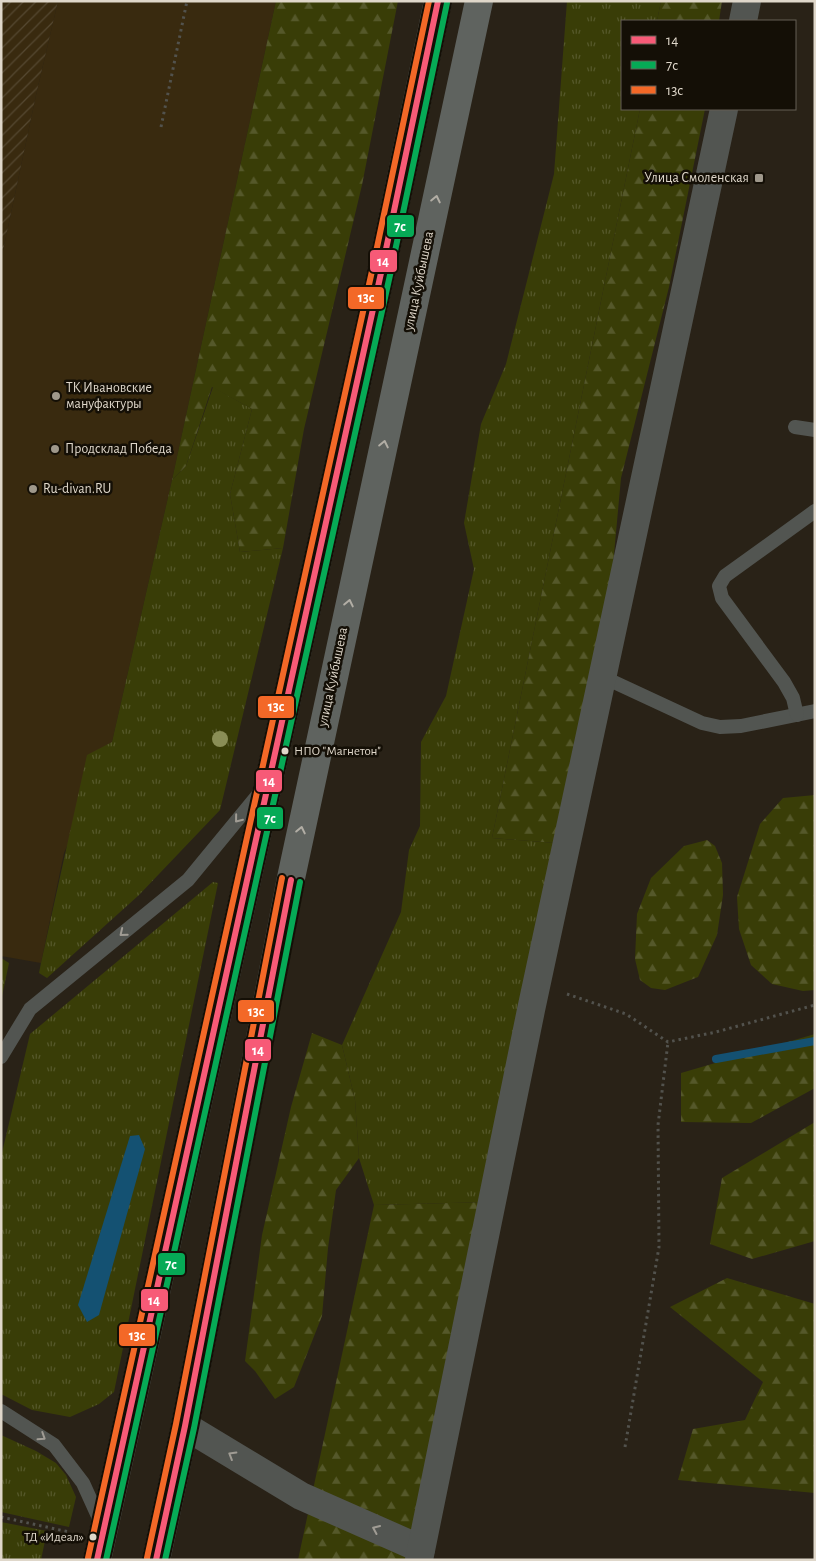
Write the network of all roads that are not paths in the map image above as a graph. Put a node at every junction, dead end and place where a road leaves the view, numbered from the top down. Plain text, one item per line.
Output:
1 (438, 1) edge
2 (479, 1) edge
3 (747, 1) edge
4 (743, 20) edge
5 (724, 110) edge
6 (795, 427) dead end
7 (815, 430) edge
8 (815, 510) edge
9 (602, 677) junction
10 (815, 711) edge
11 (797, 715) junction
12 (268, 781) junction
13 (1, 1057) edge
14 (1, 1411) edge
15 (185, 1426) junction
16 (105, 1530) junction
17 (420, 1554) edge
18 (97, 1560) edge
19 (156, 1560) edge

1 - 12 highway
15 -> 2 highway, улица Куйбышева
3 - 4 street
5 - 9 street
6 - 7 lane
8 - 11 lane
9 - 11 lane
9 - 17 street
10 - 11 lane
12 -> 13 lane
12 - 16 highway
14 -> 16 lane
17 -> 15 street
15 - 19 highway, улица Куйбышева
16 - 18 highway

